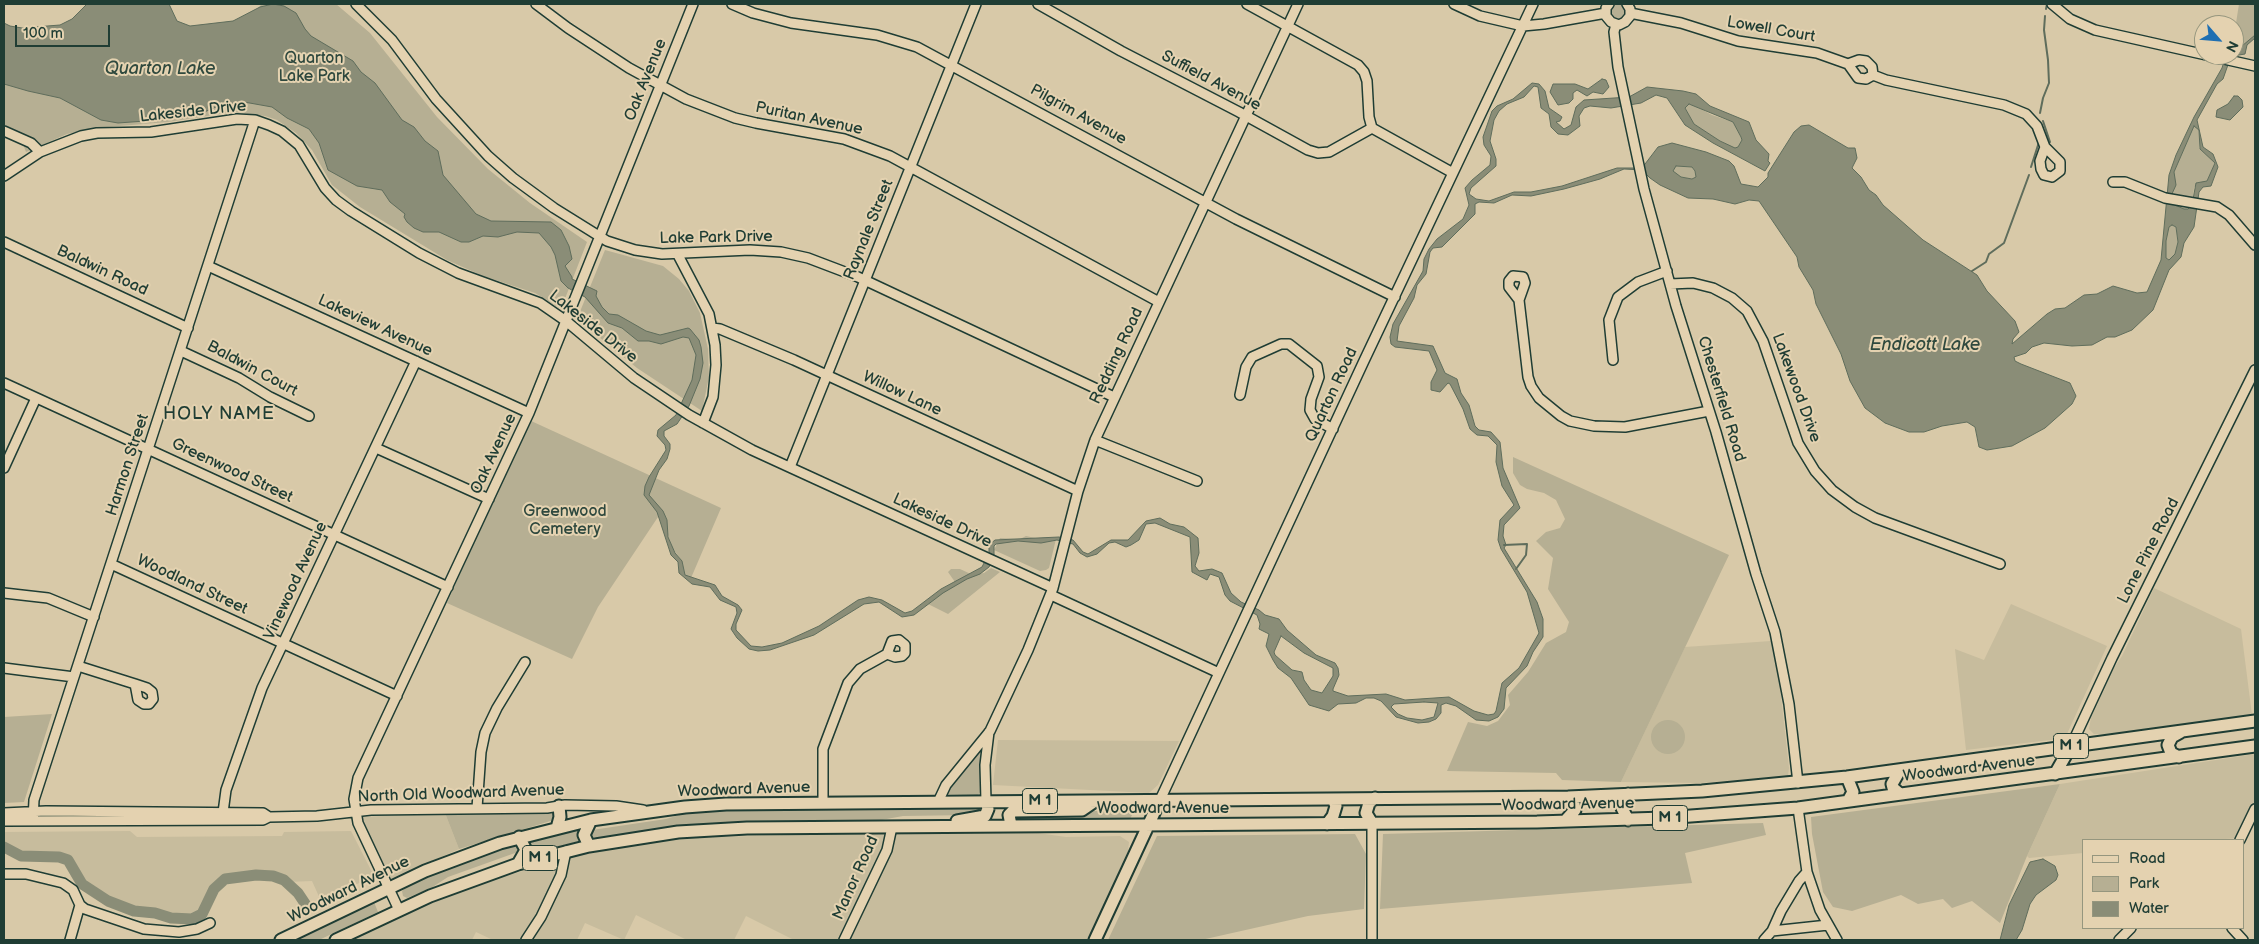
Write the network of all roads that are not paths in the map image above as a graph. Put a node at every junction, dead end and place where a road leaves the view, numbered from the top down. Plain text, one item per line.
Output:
1 (356, 4) edge
2 (536, 4) edge
3 (693, 4) edge
4 (732, 4) edge
5 (976, 4) edge
6 (1038, 4) edge
7 (1247, 4) edge
8 (1298, 4) edge
9 (1454, 4) edge
10 (1534, 4) edge
11 (2052, 4) edge
12 (1607, 8) edge
13 (1629, 8) edge
14 (1616, 24) junction
15 (1287, 26) junction
16 (1523, 26) junction
17 (952, 64) junction
18 (1848, 64) junction
19 (2255, 66) edge
20 (1873, 75) junction
21 (660, 85) junction
22 (1245, 115) junction
23 (255, 120) junction
24 (1372, 128) junction
25 (4, 131) edge
26 (2045, 147) dead end
27 (40, 152) junction
28 (910, 167) junction
29 (1453, 173) junction
30 (4, 176) edge
31 (2114, 182) dead end
32 (1205, 202) junction
33 (600, 237) junction
34 (4, 242) edge
35 (2255, 245) edge
36 (678, 255) junction
37 (208, 266) junction
38 (1667, 271) junction
39 (864, 280) junction
40 (1670, 284) junction
41 (1395, 296) junction
42 (1519, 300) dead end
43 (1158, 302) junction
44 (566, 321) junction
45 (188, 328) junction
46 (712, 328) junction
47 (181, 351) junction
48 (1613, 360) dead end
49 (416, 361) junction
50 (2255, 370) edge
51 (826, 375) junction
52 (4, 383) edge
53 (1240, 395) dead end
54 (1114, 396) junction
55 (36, 398) junction
56 (1709, 411) junction
57 (529, 412) junction
58 (309, 416) dead end
59 (703, 423) junction
60 (1333, 429) junction
61 (1095, 440) junction
62 (376, 448) junction
63 (149, 450) junction
64 (790, 467) junction
65 (4, 468) edge
66 (1197, 481) dead end
67 (1078, 491) junction
68 (489, 499) junction
69 (335, 535) junction
70 (111, 564) junction
71 (2000, 564) dead end
72 (448, 587) junction
73 (1052, 592) junction
74 (4, 593) edge
75 (94, 617) junction
76 (283, 644) junction
77 (887, 654) dead end
78 (525, 662) dead end
79 (78, 666) junction
80 (4, 668) edge
81 (1219, 673) junction
82 (74, 677) junction
83 (135, 684) dead end
84 (397, 696) junction
85 (2255, 721) edge
86 (2182, 731) junction
87 (990, 732) junction
88 (2071, 746) junction
89 (2255, 746) edge
90 (2179, 757) junction
91 (1900, 770) junction
92 (2055, 774) junction
93 (1847, 777) junction
94 (1798, 783) junction
95 (1628, 794) junction
96 (1900, 794) junction
97 (1568, 797) junction
98 (1375, 798) junction
99 (1333, 799) junction
100 (1160, 800) junction
101 (986, 801) junction
102 (1095, 801) junction
103 (1848, 801) junction
104 (938, 802) junction
105 (823, 803) junction
106 (559, 806) junction
107 (477, 808) junction
108 (1798, 808) junction
109 (2255, 810) edge
110 (654, 811) junction
111 (356, 812) junction
112 (4, 814) edge
113 (33, 816) junction
114 (222, 816) junction
115 (592, 820) junction
116 (1628, 820) junction
117 (4, 821) edge
118 (1565, 821) junction
119 (1372, 823) junction
120 (2252, 823) edge
121 (1327, 824) junction
122 (1011, 825) junction
123 (1148, 825) junction
124 (936, 826) junction
125 (892, 827) junction
126 (556, 828) junction
127 (519, 837) junction
128 (2241, 839) edge
129 (590, 846) junction
130 (566, 852) junction
131 (518, 864) junction
132 (1807, 872) junction
133 (4, 874) edge
134 (388, 888) junction
135 (80, 905) junction
136 (399, 910) junction
137 (210, 922) dead end
138 (1828, 925) junction
139 (2129, 929) edge
140 (2233, 929) edge
141 (1772, 931) junction
142 (286, 939) edge
143 (70, 940) edge
144 (336, 940) edge
145 (526, 940) edge
146 (844, 940) edge
147 (1095, 940) edge
148 (1372, 940) edge
149 (1764, 940) edge
150 (1837, 940) edge
151 (2119, 940) edge
152 (2243, 940) edge

1 - 33 street, Lake Park Drive
2 - 21 street, Puritan Avenue
3 - 21 street, Oak Avenue
4 - 17 street, Pilgrim Avenue
5 - 17 street, Raynale Street
6 - 22 street, Suffield Avenue
7 - 15 street
8 - 15 street, Redding Road
9 - 16 street
10 - 16 street, Quarton Road
11 - 19 street
12 - 14 street
12 - 16 street
13 - 14 street
13 - 18 street, Lowell Court
14 - 38 street, Chesterfield Road
15 - 22 street, Redding Road
15 - 24 street
16 - 29 street, Quarton Road
17 - 28 street, Raynale Street
17 - 32 street, Pilgrim Avenue
18 - 20 street, Lowell Court
18 - 20 street, Lowell Court
20 - 26 street, Lowell Court
21 - 28 street, Puritan Avenue
21 - 33 street, Oak Avenue
22 - 24 street, Suffield Avenue
22 - 32 street, Redding Road
23 - 27 street, Lakeside Drive
23 - 37 street, Harmon Street
23 - 44 street, Lakeside Drive
24 - 29 street
25 - 27 street
27 - 30 street, Lakeside Drive
28 - 39 street, Raynale Street
28 - 43 street, Puritan Avenue
29 - 41 street, Quarton Road
31 - 35 street
32 - 41 street, Pilgrim Avenue
32 - 43 street, Redding Road
33 - 36 street, Lake Park Drive
33 - 44 street, Oak Avenue
34 - 45 street, Baldwin Road
36 - 39 street, Lake Park Drive
36 - 46 street
37 - 45 street, Harmon Street
37 - 49 street, Lakeview Avenue
38 - 40 street, Chesterfield Road
38 - 48 street
39 - 51 street, Raynale Street
39 - 54 street, Lake Park Drive
40 - 56 street, Chesterfield Road
40 - 71 street, Lakewood Drive
41 - 60 street, Quarton Road
42 - 56 street
43 - 54 street, Redding Road
44 - 57 street, Oak Avenue
44 - 59 street, Lakeside Drive
45 - 47 street, Harmon Street
46 - 51 street, Willow Lane
46 - 59 street
47 - 58 street, Baldwin Court
47 - 63 street, Harmon Street
49 - 57 street, Lakeview Avenue
49 - 62 street, Vinewood Avenue
50 - 88 street, Lone Pine Road
51 - 64 street, Raynale Street
51 - 67 street, Willow Lane
52 - 55 street, Greenwood Street
53 - 60 street
54 - 61 street, Redding Road
55 - 63 street, Greenwood Street
55 - 65 street
56 - 94 street, Chesterfield Road
57 - 68 street, Oak Avenue
59 - 64 street, Lakeside Drive
60 - 81 street, Quarton Road
61 - 66 street
61 - 67 street, Redding Road
62 - 68 street
62 - 69 street, Vinewood Avenue
63 - 69 street, Greenwood Street
63 - 70 street, Harmon Street
64 - 73 street, Lakeside Drive
67 - 73 street, Redding Road
68 - 72 street, Oak Avenue
69 - 72 street, Greenwood Street
69 - 76 street, Vinewood Avenue
70 - 75 street, Harmon Street
70 - 76 street, Woodland Street
72 - 84 street, Oak Avenue
73 - 81 street, Lakeside Drive
73 - 87 street, Redding Road
74 - 75 street
75 - 79 street, Harmon Street
76 - 84 street, Woodland Street
76 - 114 street, Vinewood Avenue
77 - 105 street
78 - 107 street
79 - 82 street, Harmon Street
79 - 83 street
80 - 82 street
81 - 100 street, Quarton Road
82 - 113 street, Harmon Street
84 - 111 street, Oak Avenue
85 - 86 main road, Woodward Avenue / M 1
86 - 88 main road, Woodward Avenue / M 1
86 - 90 main road
87 - 101 street, Redding Road
87 - 104 street, Redding Road
88 - 91 main road, Woodward Avenue / M 1
88 - 92 main road
89 - 90 main road, Woodward Avenue / M 1
90 - 92 main road, Woodward Avenue / M 1
91 - 93 main road, Woodward Avenue / M 1
91 - 96 main road
92 - 96 main road, Woodward Avenue / M 1
93 - 94 main road, Woodward Avenue / M 1
93 - 103 main road
94 - 95 main road, Woodward Avenue / M 1
95 - 97 main road, Woodward Avenue / M 1
95 - 116 main road
96 - 103 main road, Woodward Avenue / M 1
97 - 98 main road, Woodward Avenue / M 1
97 - 118 main road
98 - 99 main road, M 1
98 - 119 main road
99 - 100 main road, Woodward Avenue / M 1
99 - 121 main road
100 - 102 main road, Woodward Avenue / M 1
100 - 123 main road
101 - 102 main road, Woodward Avenue / M 1
101 - 104 main road, Woodward Avenue / M 1
101 - 124 main road
102 - 122 main road
103 - 108 main road, Woodward Avenue / M 1
104 - 105 main road, Woodward Avenue / M 1
105 - 110 main road, Woodward Avenue / M 1
106 - 107 street, North Old Woodward Avenue
106 - 110 street, North Old Woodward Avenue
106 - 126 main road
107 - 111 street, North Old Woodward Avenue
108 - 116 main road, Woodward Avenue / M 1
108 - 132 street
109 - 120 street
110 - 115 main road, Woodward Avenue / M 1
111 - 114 street, North Old Woodward Avenue
111 - 134 street, Oak Avenue
112 - 113 street, North Old Woodward Avenue
113 - 114 street, North Old Woodward Avenue
113 - 117 street, North Old Woodward Avenue
115 - 126 main road, Woodward Avenue / M 1
115 - 129 main road
116 - 118 main road, Woodward Avenue / M 1
118 - 119 main road, Woodward Avenue / M 1
119 - 121 main road, Woodward Avenue / M 1
119 - 148 street
120 - 128 street
121 - 123 main road, Woodward Avenue / M 1
122 - 123 main road, Woodward Avenue / M 1
122 - 124 main road, Woodward Avenue / M 1
123 - 147 main road
124 - 125 main road, M 1
125 - 129 main road, M 1
125 - 146 street, Manor Road
126 - 127 main road, Woodward Avenue / M 1
127 - 131 main road
127 - 134 main road, Woodward Avenue / M 1
129 - 130 main road, M 1
130 - 131 main road, M 1
130 - 145 street
131 - 136 main road, M 1
132 - 138 street
132 - 141 street
133 - 135 street
134 - 136 street, Oak Avenue
134 - 142 main road, Woodward Avenue / M 1
135 - 137 street
135 - 143 street
136 - 144 main road, M 1
138 - 141 street
138 - 150 street
139 - 151 street
140 - 152 street
141 - 149 street

